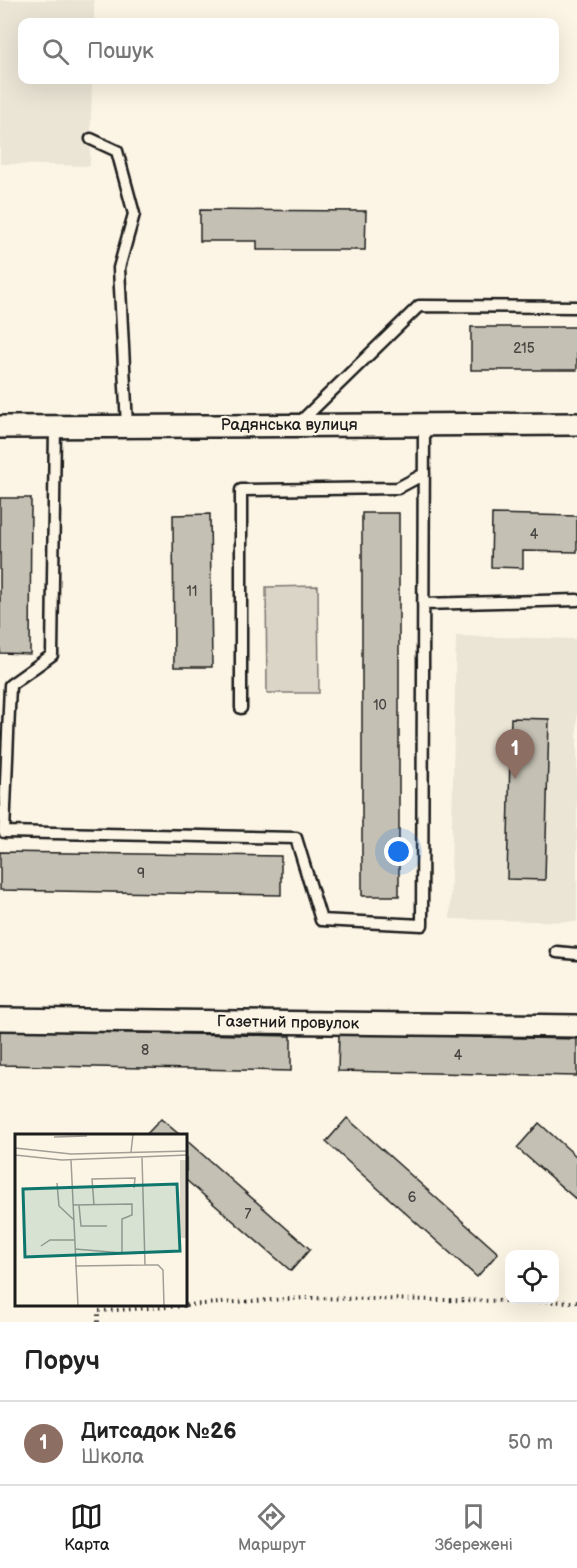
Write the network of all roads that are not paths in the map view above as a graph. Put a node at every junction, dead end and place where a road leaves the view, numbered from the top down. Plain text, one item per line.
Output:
1 (91, 139) dead end
2 (577, 307) edge
3 (424, 424) junction
4 (577, 424) edge
5 (296, 425) junction
6 (127, 426) junction
7 (0, 427) edge
8 (55, 427) junction
9 (424, 474) junction
10 (577, 600) edge
11 (423, 604) junction
12 (241, 708) dead end
13 (557, 952) dead end
14 (577, 954) edge
15 (0, 1019) edge
16 (577, 1026) edge

1 - 6 lane
2 - 5 lane
3 - 4 street, Радянська вулиця
3 - 5 street, Радянська вулиця
3 - 9 lane
5 - 6 street, Радянська вулиця
6 - 8 street, Радянська вулиця
7 - 8 street, Радянська вулиця
8 - 11 lane
9 - 11 lane
9 - 12 lane
10 - 11 lane
13 - 14 lane
15 - 16 street, Газетний провулок

